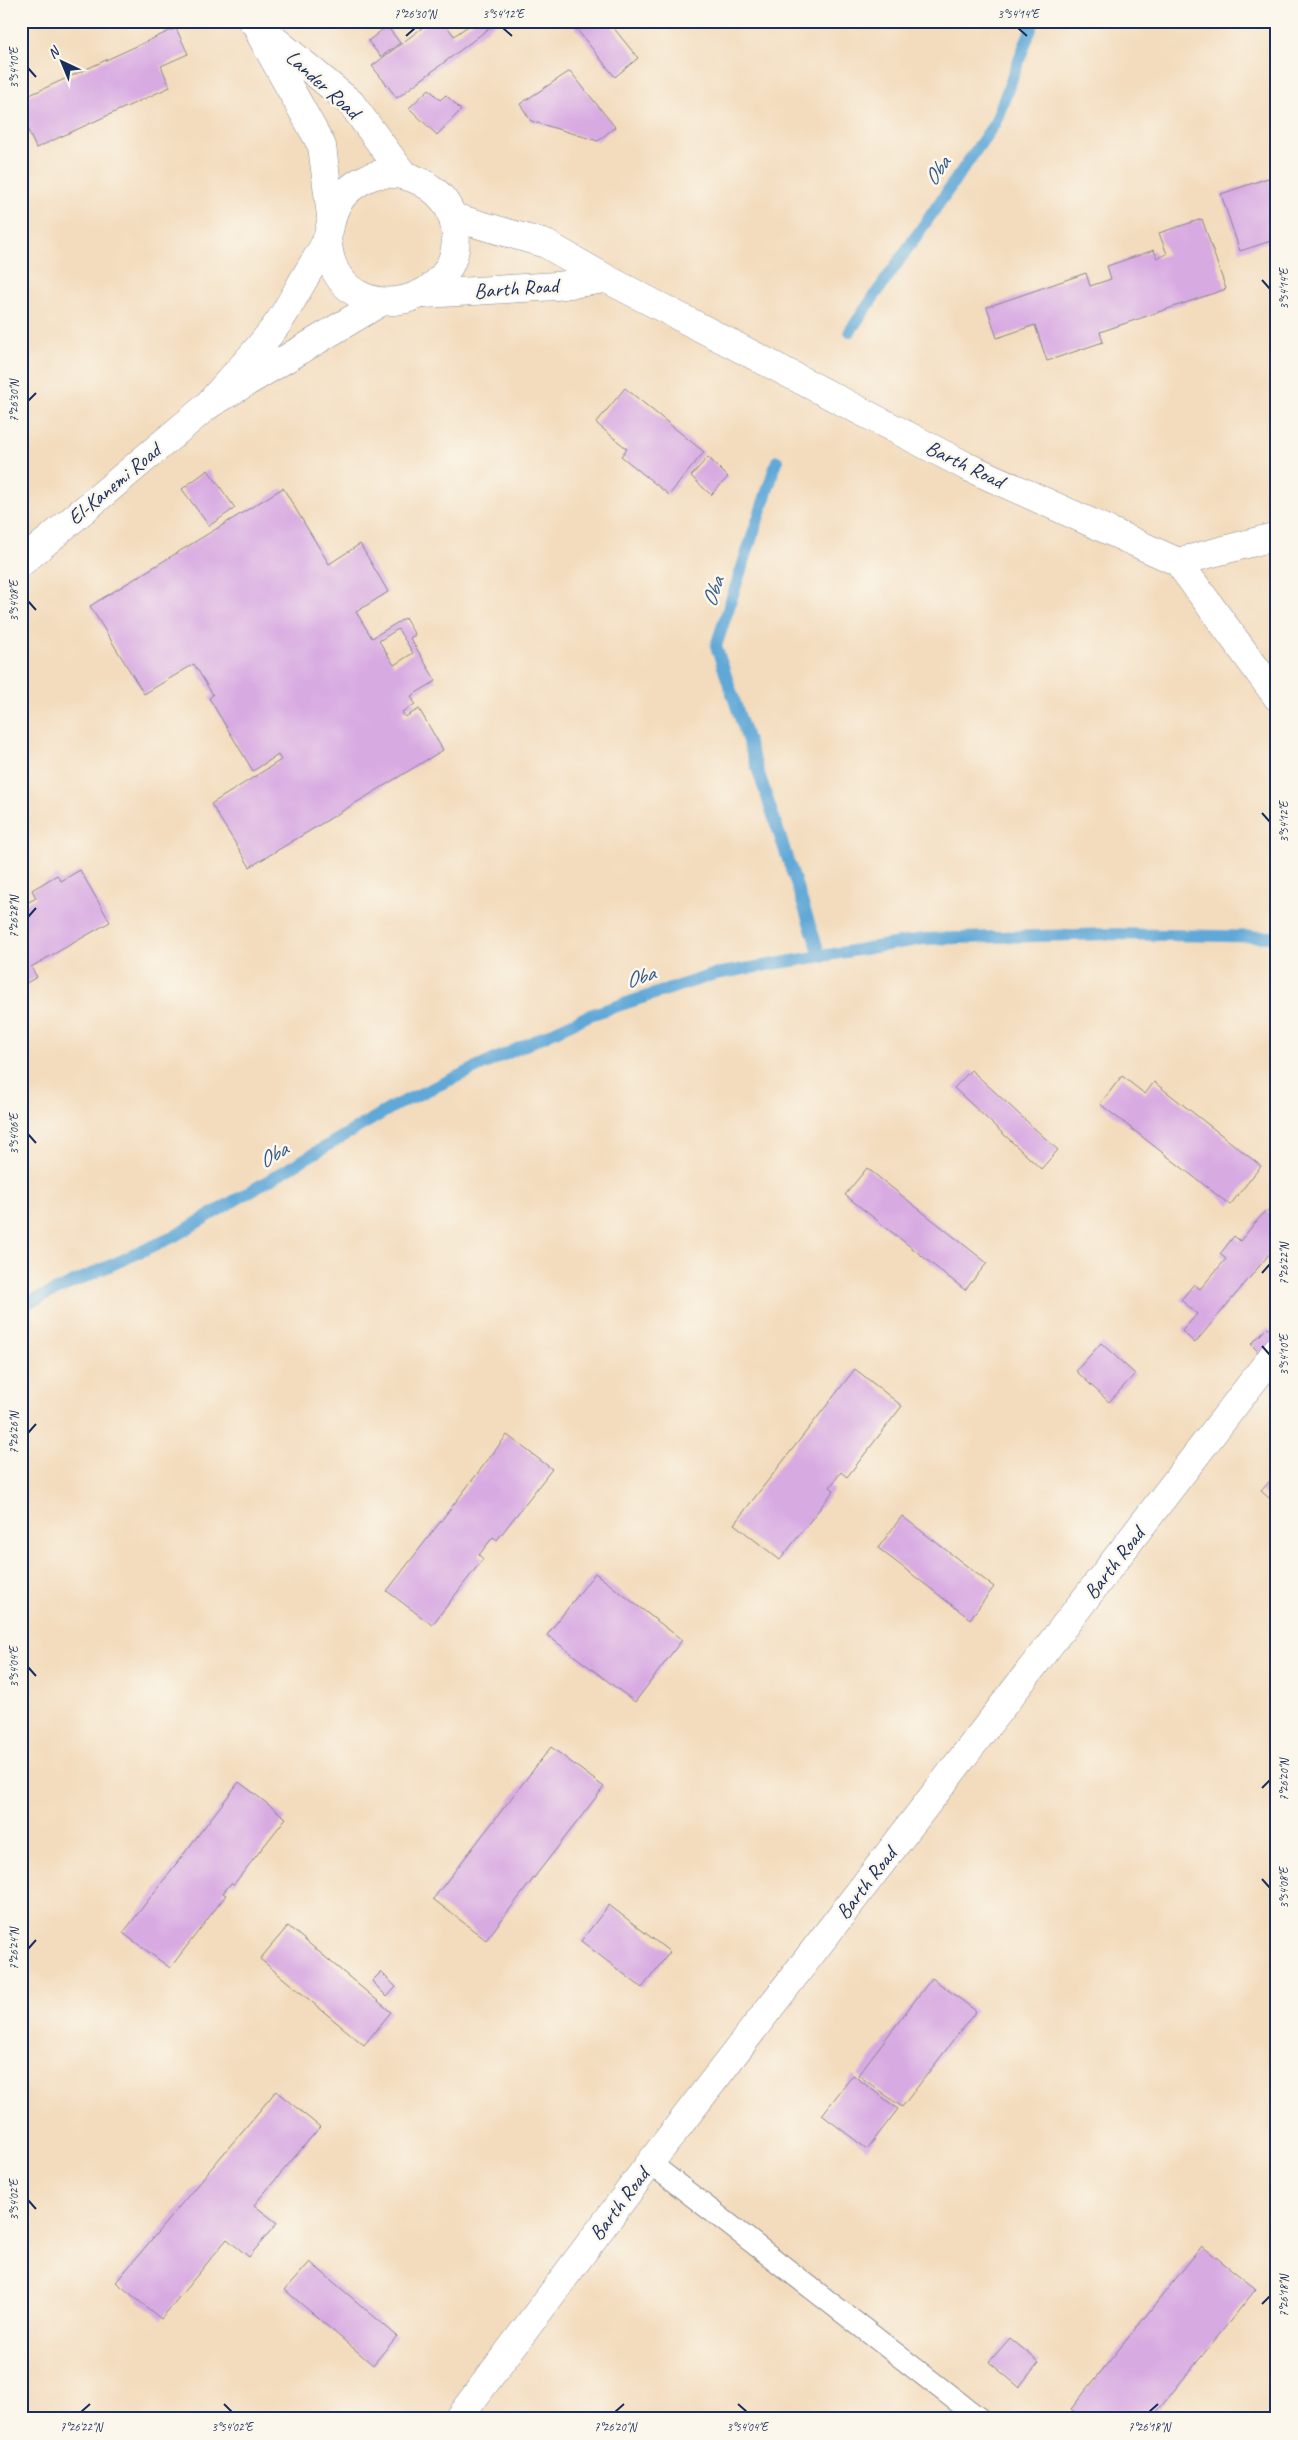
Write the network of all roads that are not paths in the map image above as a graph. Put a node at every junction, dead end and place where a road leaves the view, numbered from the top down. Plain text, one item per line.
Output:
1 (253, 22) edge
2 (403, 174) junction
3 (453, 217) junction
4 (329, 227) junction
5 (607, 278) junction
6 (424, 294) junction
7 (381, 302) junction
8 (207, 406) junction
9 (1277, 536) edge
10 (1178, 562) junction
11 (21, 563) edge
12 (1277, 697) edge
13 (1277, 1350) edge
14 (650, 2163) junction
15 (458, 2419) edge
16 (980, 2419) edge

1 - 2 street, Lander Road
1 - 4 street, Lander Road
2 - 3 street
2 - 4 street
3 - 5 street, Barth Road
3 - 6 street
4 - 7 street
4 - 8 street, El-Kanemi Road
5 - 6 street, Barth Road
5 - 10 street, Barth Road
6 - 7 street
7 - 8 street, El-Kanemi Road
8 - 11 street, El-Kanemi Road
9 - 10 street
10 - 12 street, Barth Road
13 - 14 street, Barth Road
14 - 15 street, Barth Road
14 - 16 lane

